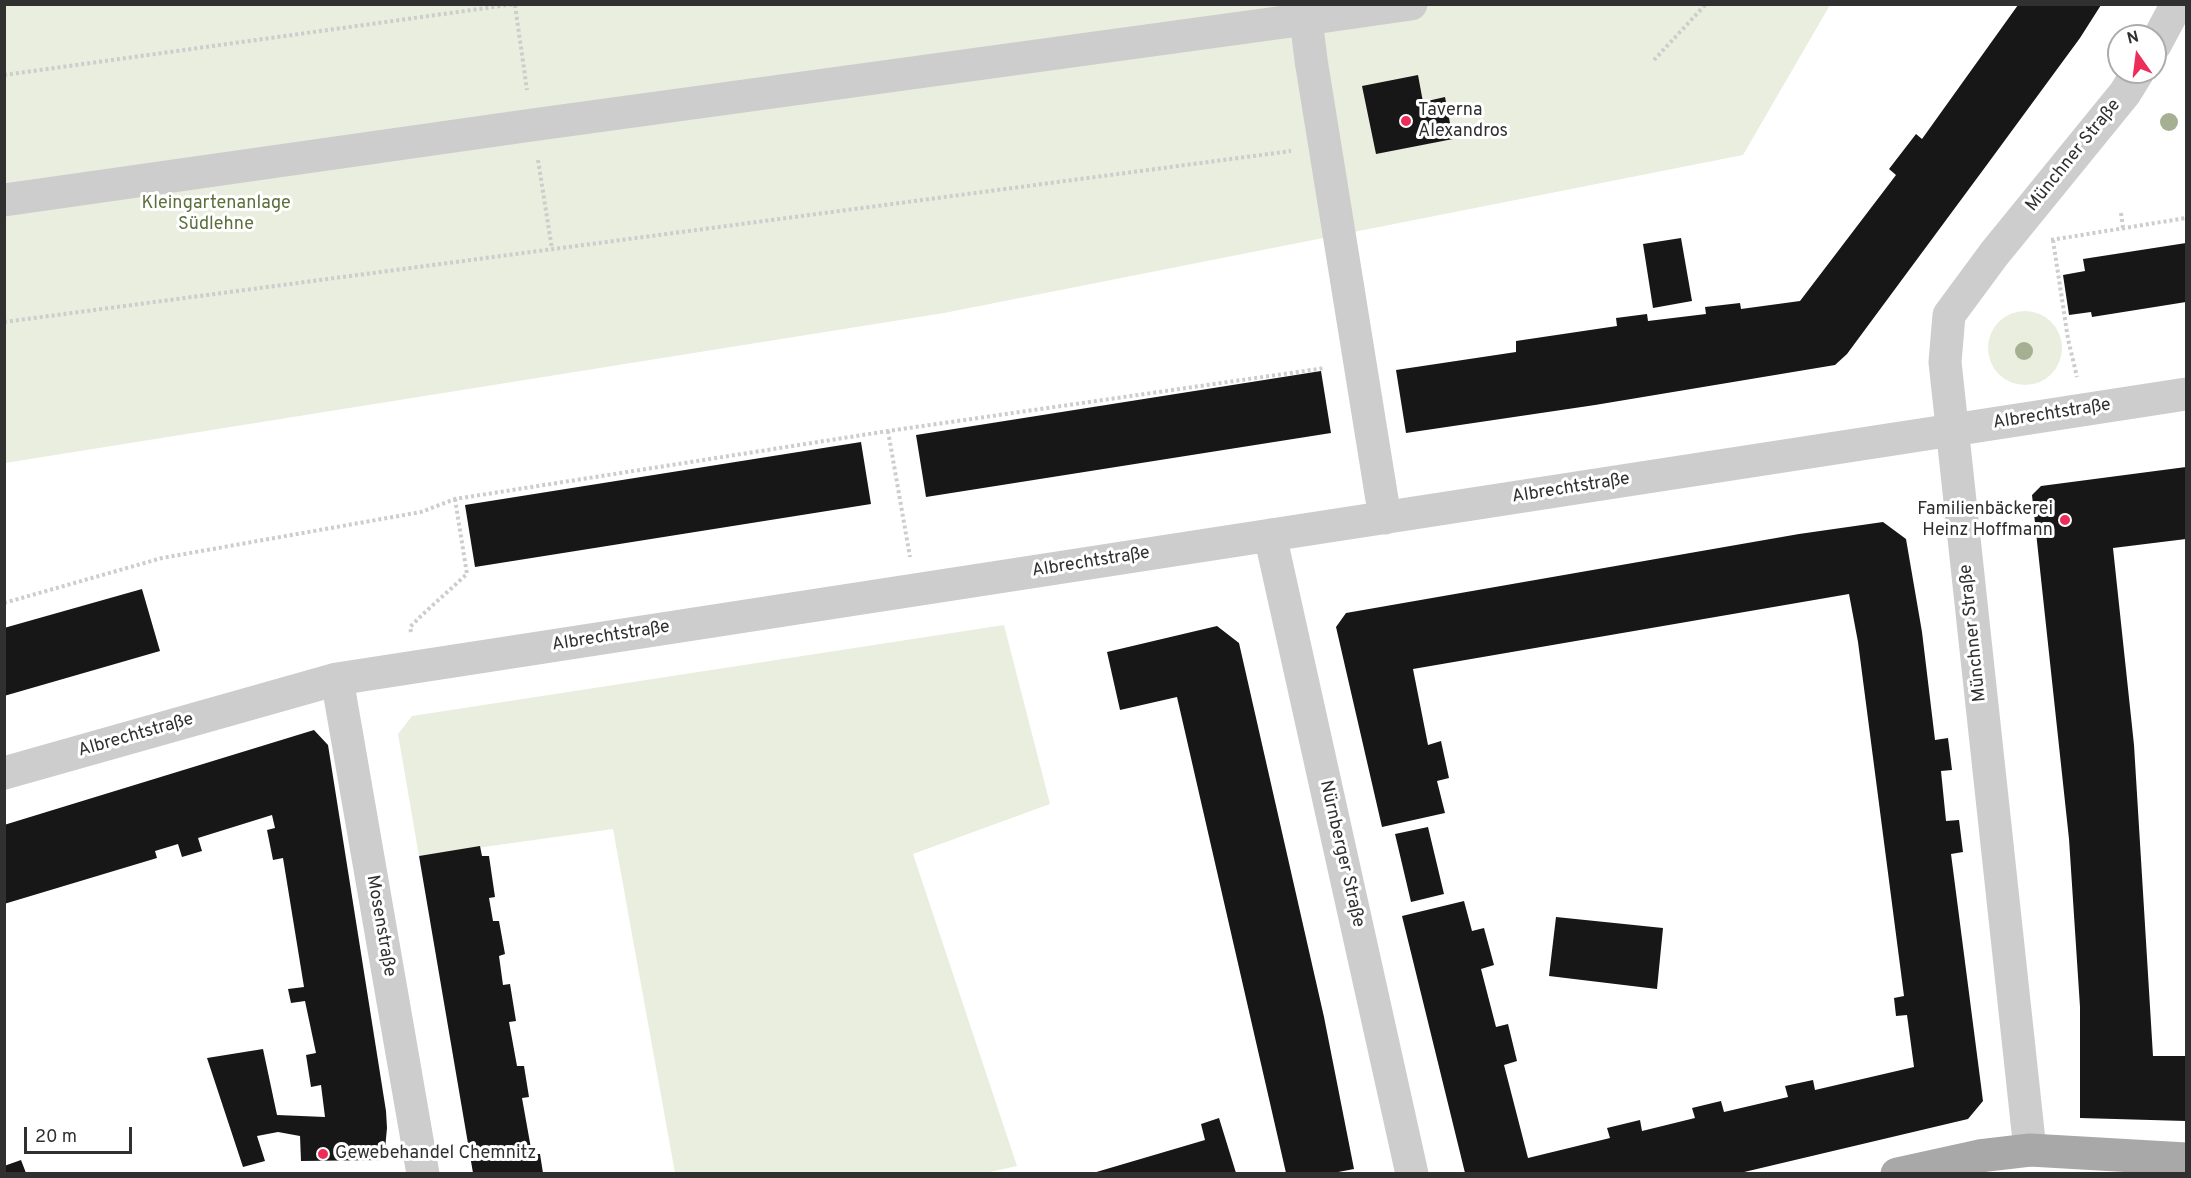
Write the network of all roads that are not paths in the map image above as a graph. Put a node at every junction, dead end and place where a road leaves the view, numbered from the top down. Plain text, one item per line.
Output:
1 (1411, 4) edge
2 (2177, 4) edge
3 (1306, 19) junction
4 (2166, 24) edge
5 (2131, 84) edge
6 (4, 200) edge
7 (2187, 394) edge
8 (1952, 430) junction
9 (1384, 518) junction
10 (1270, 535) junction
11 (337, 679) junction
12 (4, 773) edge
13 (2030, 1150) junction
14 (2187, 1159) edge
15 (423, 1173) edge
16 (1412, 1173) edge
17 (1897, 1173) edge

1 - 3 street
2 - 4 street
3 - 6 street
3 - 9 street
5 - 8 street, Münchner Straße
7 - 8 street, Albrechtstraße
8 - 9 street, Albrechtstraße
8 - 13 street, Münchner Straße
9 - 10 street, Albrechtstraße
10 - 11 street, Albrechtstraße
10 - 16 street, Nürnberger Straße
11 - 12 street, Albrechtstraße
11 - 15 street, Mosenstraße
13 - 14 main road
13 - 17 main road

